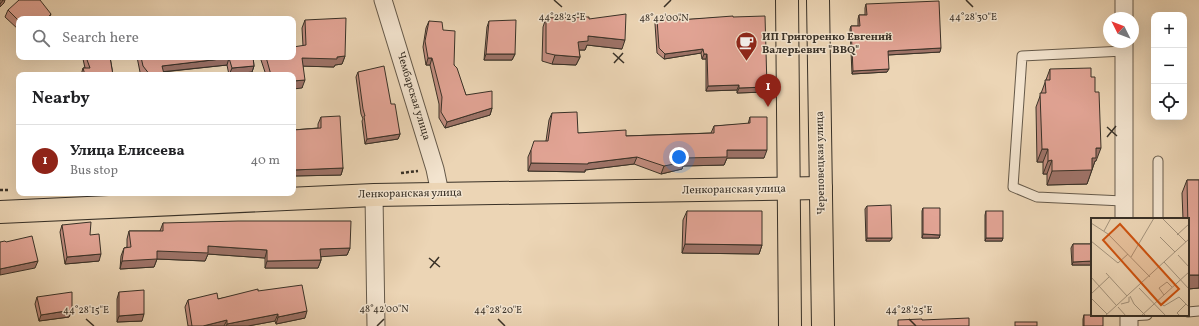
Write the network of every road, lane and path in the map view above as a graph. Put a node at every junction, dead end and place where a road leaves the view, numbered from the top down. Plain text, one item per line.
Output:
1 (383, 0) edge
2 (787, 0) edge
3 (818, 0) edge
4 (1124, 0) edge
5 (1124, 12) edge
6 (1104, 48) edge
7 (1124, 48) edge
8 (1158, 162) dead end
9 (821, 188) junction
10 (789, 190) junction
11 (440, 193) junction
12 (374, 195) junction
13 (1124, 201) junction
14 (0, 212) edge
15 (1124, 218) edge
16 (1158, 218) edge
17 (1199, 311) edge
18 (1189, 312) edge
19 (1142, 316) edge
20 (1129, 319) edge
21 (376, 326) edge
22 (790, 326) edge
23 (823, 326) edge

1 - 11 street, Чембарская улица
2 - 10 highway
3 - 9 highway, Череповецкая улица
4 - 5 street
6 - 13 lane
7 - 13 street
8 - 16 lane
9 - 10 highway, Ленкоранская улица
9 - 23 highway, Череповецкая улица
10 - 11 highway, Ленкоранская улица
10 - 22 highway
11 - 12 highway, Ленкоранская улица
12 - 14 highway, Ленкоранская улица
12 - 21 street
13 - 15 street
17 - 18 lane
19 - 20 lane

